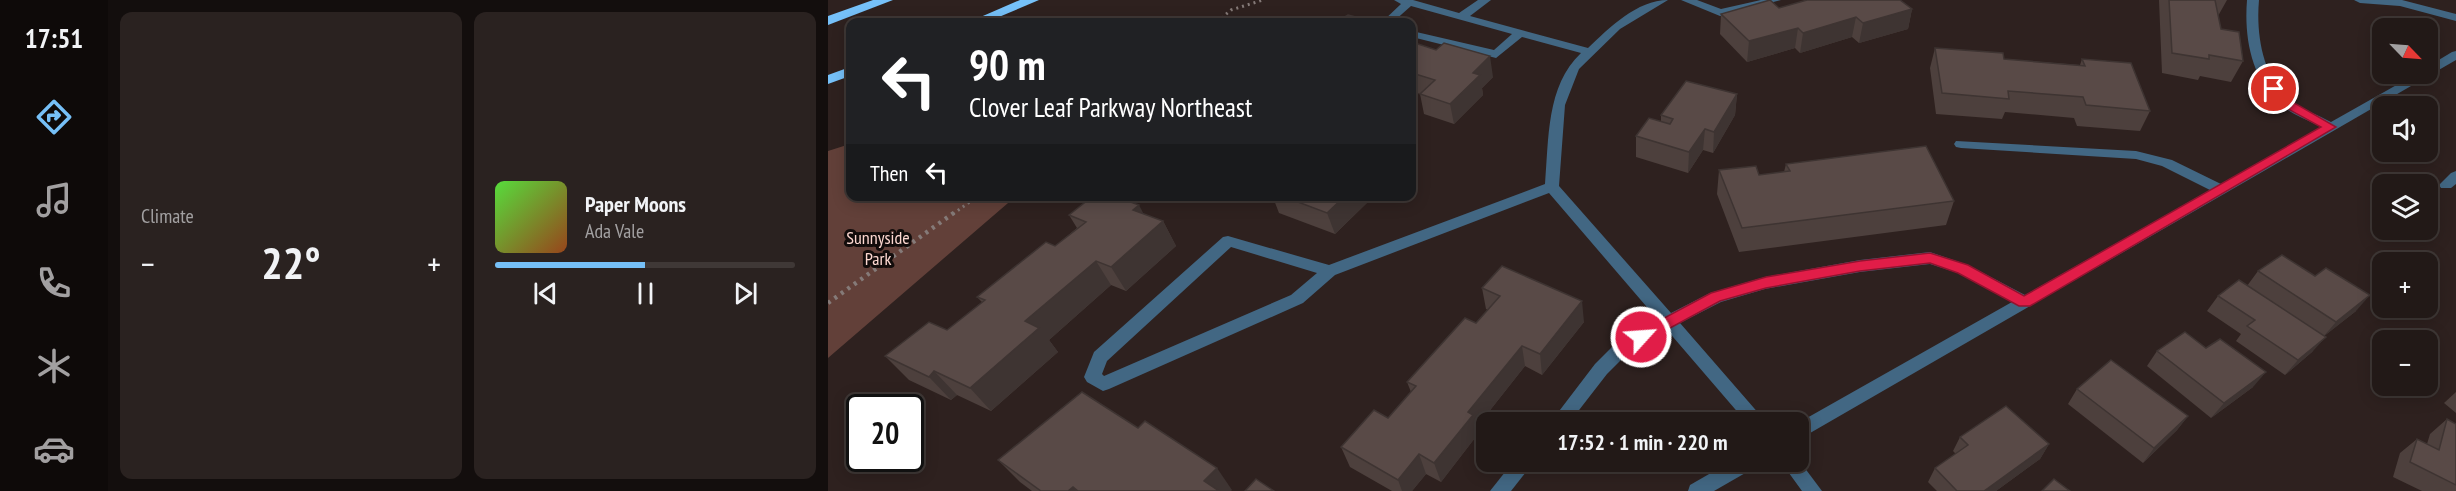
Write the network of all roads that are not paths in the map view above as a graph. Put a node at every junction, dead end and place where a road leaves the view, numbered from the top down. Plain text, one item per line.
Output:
1 (886, 0) edge
2 (1032, 0) edge
3 (1037, 0) edge
4 (1485, 0) edge
5 (1662, 0) edge
6 (1688, 0) edge
7 (1775, 0) edge
8 (2253, 0) edge
9 (2360, 0) edge
10 (1405, 1) edge
11 (1002, 12) junction
12 (1461, 17) junction
13 (986, 18) edge
14 (1390, 18) edge
15 (2456, 18) edge
16 (828, 21) edge
17 (1520, 33) junction
18 (1416, 35) edge
19 (1590, 52) junction
20 (2456, 55) edge
21 (2440, 64) joint
22 (2456, 72) edge
23 (846, 73) edge
24 (828, 80) edge
25 (2406, 84) edge
26 (2330, 127) junction
27 (1961, 144) dead end
28 (1552, 187) junction
29 (2220, 189) junction
30 (1330, 271) junction
31 (2025, 302) junction
32 (1670, 323) junction
33 (1568, 412) edge
34 (1748, 412) edge
35 (1809, 426) edge
36 (1516, 472) edge
37 (1730, 472) edge
38 (1798, 472) edge
39 (1499, 491) edge
40 (1697, 491) edge
41 (1813, 491) edge

1 - 16 highway
2 - 11 highway
3 - 11 highway
4 - 12 street
5 - 19 street
6 - 7 street
8 - 26 street
9 - 15 street
10 - 12 street
10 - 14 street
11 - 13 highway
12 - 17 street
17 - 18 street
17 - 19 street
19 - 28 street
20 - 21 street
21 - 22 street
23 - 24 highway
25 - 26 street
26 - 29 street
27 - 29 street
28 - 30 street
28 - 32 street
29 - 31 street
30 - 30 street
31 - 32 street
31 - 35 street
32 - 33 street
32 - 34 street
36 - 39 street
37 - 40 street
38 - 41 street

